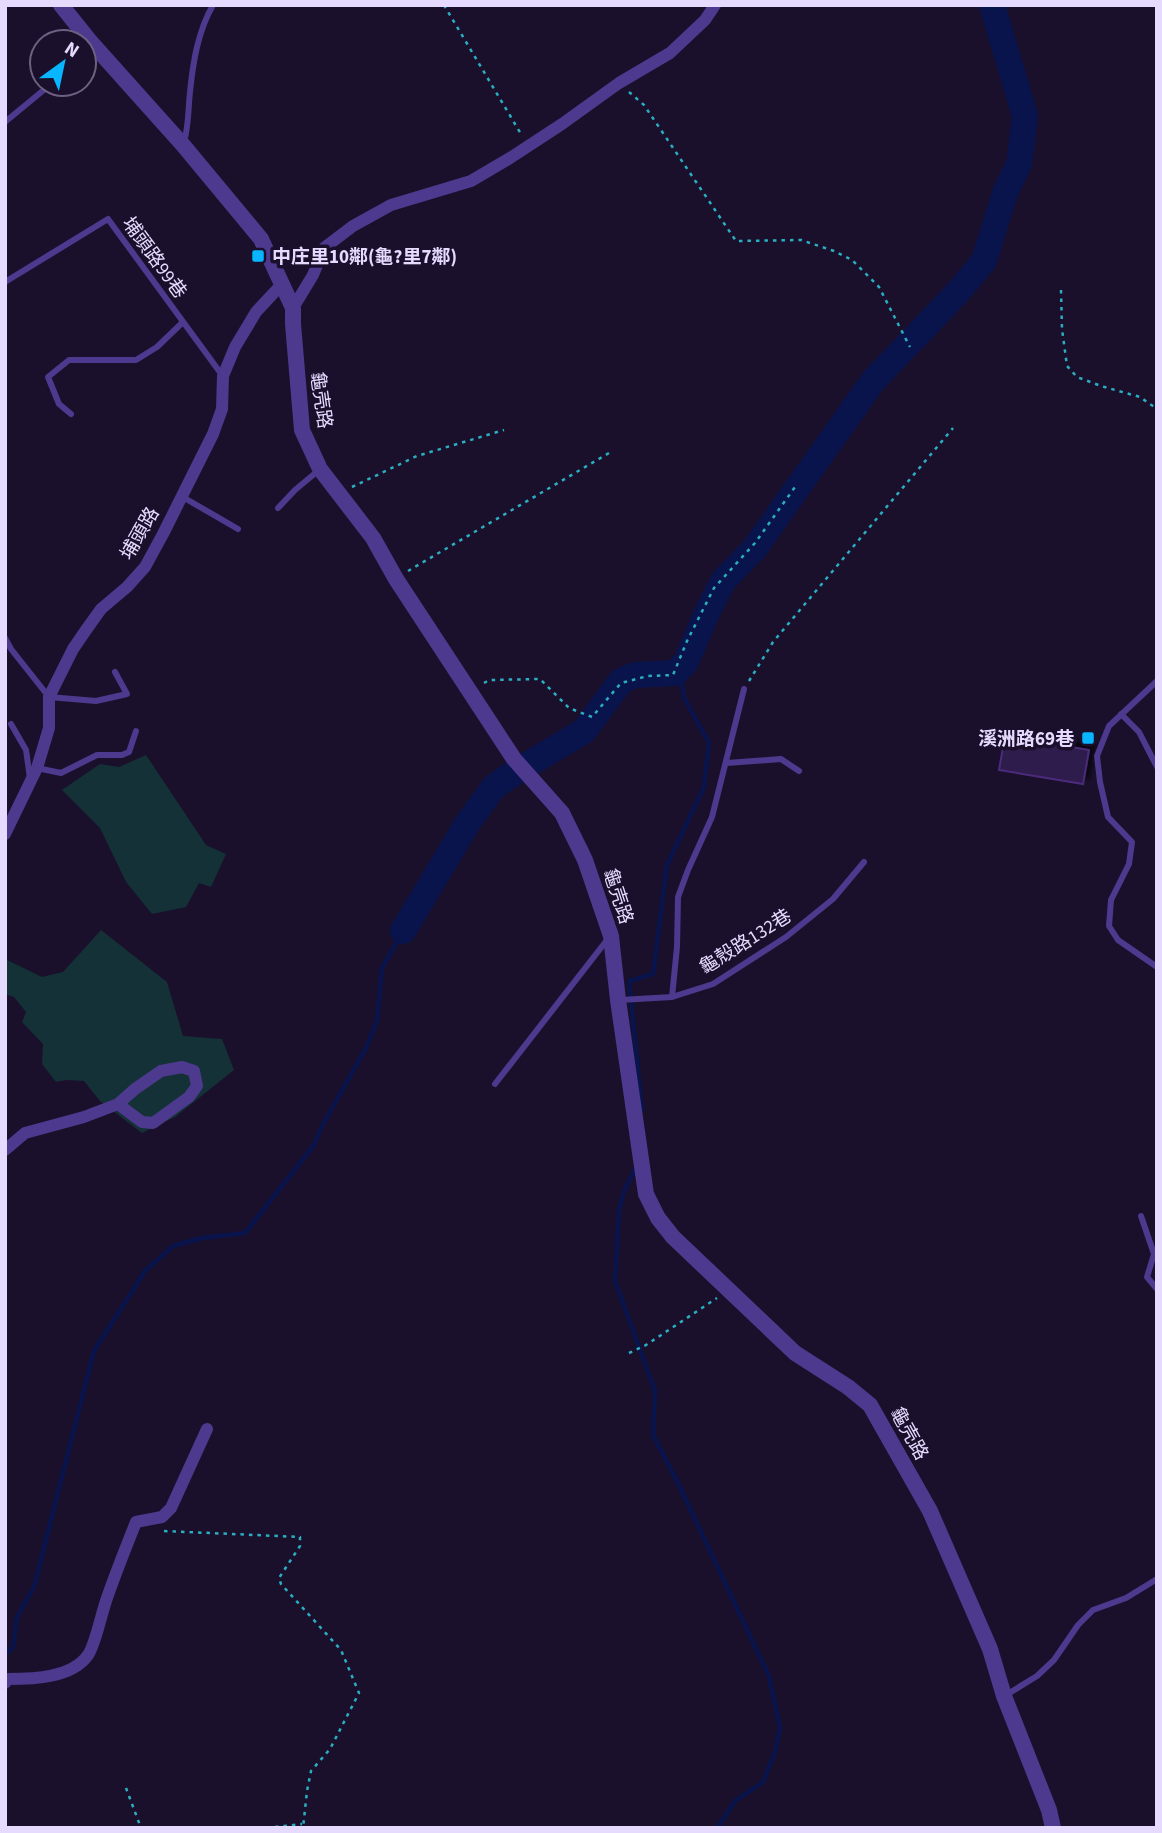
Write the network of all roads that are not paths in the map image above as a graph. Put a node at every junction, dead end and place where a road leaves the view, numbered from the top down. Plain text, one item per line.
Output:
1 (61, 5) edge
2 (214, 5) edge
3 (715, 5) edge
4 (77, 28) edge
5 (98, 54) edge
6 (34, 98) edge
7 (5, 122) edge
8 (183, 145) junction
9 (5, 282) edge
10 (283, 283) junction
11 (293, 308) junction
12 (183, 321) junction
13 (223, 376) junction
14 (71, 414) dead end
15 (320, 469) junction
16 (181, 496) junction
17 (278, 508) dead end
18 (238, 529) dead end
19 (5, 638) edge
20 (115, 672) dead end
21 (1157, 681) edge
22 (744, 689) road end
23 (49, 697) junction
24 (1121, 714) junction
25 (11, 724) dead end
26 (136, 731) dead end
27 (727, 763) junction
28 (1157, 767) edge
29 (37, 768) junction
30 (799, 771) dead end
31 (31, 780) junction
32 (5, 834) edge
33 (864, 862) dead end
34 (611, 936) junction
35 (1157, 967) edge
36 (672, 997) junction
37 (618, 1000) junction
38 (495, 1084) dead end
39 (118, 1104) junction
40 (5, 1150) edge
41 (1141, 1216) dead end
42 (1157, 1289) edge
43 (207, 1429) dead end
44 (1157, 1579) edge
45 (5, 1683) edge
46 (1004, 1696) junction
47 (1053, 1828) edge

1 - 4 street, 龜壳路
2 - 8 lane
3 - 11 street
5 - 8 street, 龜壳路
6 - 7 lane
8 - 10 street, 龜壳路
9 - 12 lane, 埔頭路99巷
10 - 11 street, 龜壳路
10 - 13 street, 埔頭路
11 - 15 street, 龜壳路
12 - 13 lane, 埔頭路99巷
12 - 14 lane
13 - 16 street, 埔頭路
15 - 17 lane
15 - 34 street, 龜壳路
16 - 18 lane
16 - 23 street, 埔頭路
19 - 23 lane
20 - 23 lane
21 - 24 lane
22 - 27 lane
23 - 29 street, 埔頭路
24 - 28 lane
24 - 35 lane
25 - 31 lane
26 - 29 lane
27 - 30 lane
27 - 36 lane
29 - 31 street, 埔頭路
31 - 32 street, 埔頭路
33 - 36 lane, 龜殼路132巷
34 - 37 street, 龜壳路
34 - 38 lane
36 - 37 lane, 龜殼路132巷
37 - 46 street, 龜壳路
39 - 39 street
39 - 40 street
41 - 42 lane
43 - 45 street
44 - 46 lane
46 - 47 street, 龜壳路

